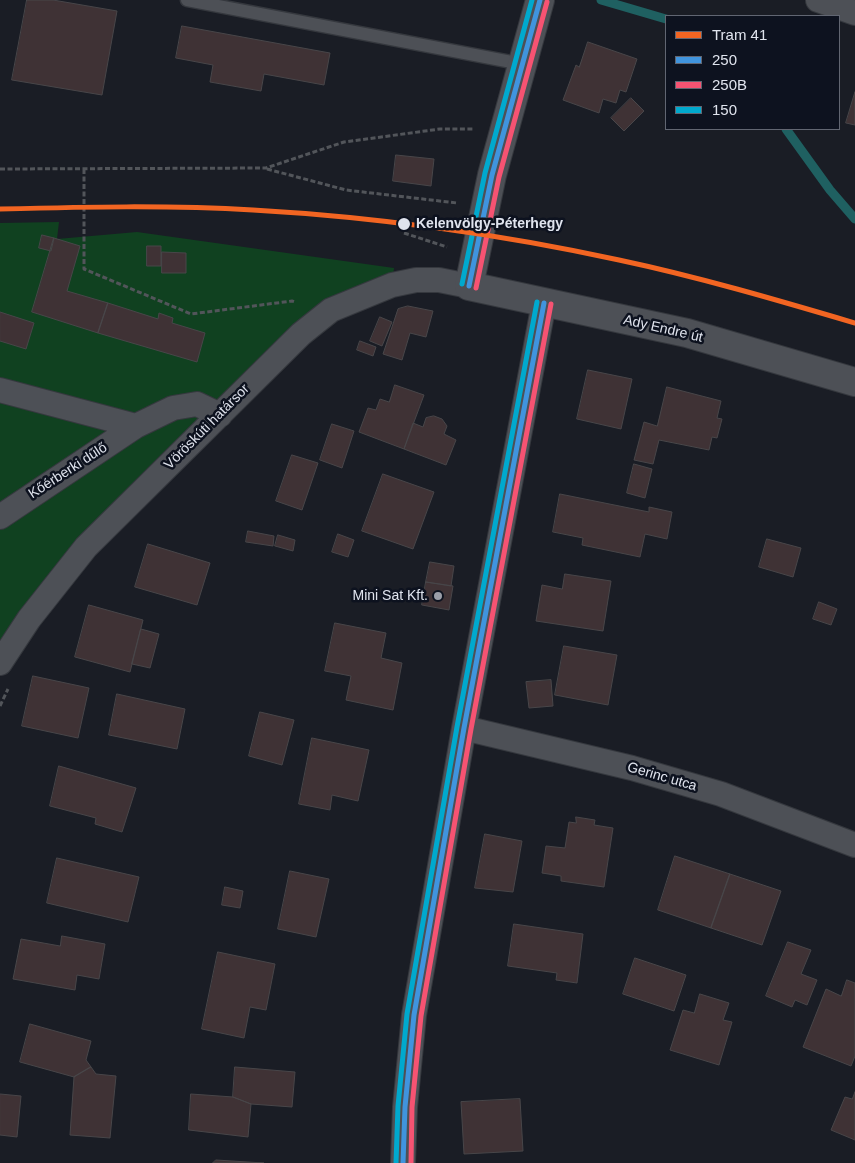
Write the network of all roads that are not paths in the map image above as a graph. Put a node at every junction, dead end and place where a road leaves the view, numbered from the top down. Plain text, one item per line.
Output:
1 (186, 0) edge
2 (540, 0) edge
3 (818, 0) edge
4 (855, 13) edge
5 (522, 64) junction
6 (469, 286) junction
7 (544, 303) junction
8 (855, 382) edge
9 (0, 390) edge
10 (220, 415) junction
11 (136, 426) junction
12 (0, 516) edge
13 (0, 662) edge
14 (464, 728) junction
15 (855, 845) edge
16 (403, 1163) edge

1 - 5 lane
2 - 5 street
3 - 4 street
5 - 6 street
6 - 7 street, Ady Endre út
6 - 10 street, Vöröskúti határsor
7 - 8 street, Ady Endre út
7 - 14 street
9 - 11 street
10 - 11 street, Kőérberki dűlő
10 - 13 street, Vöröskúti határsor
11 - 12 street, Kőérberki dűlő
14 - 15 street, Gerinc utca
14 - 16 street

